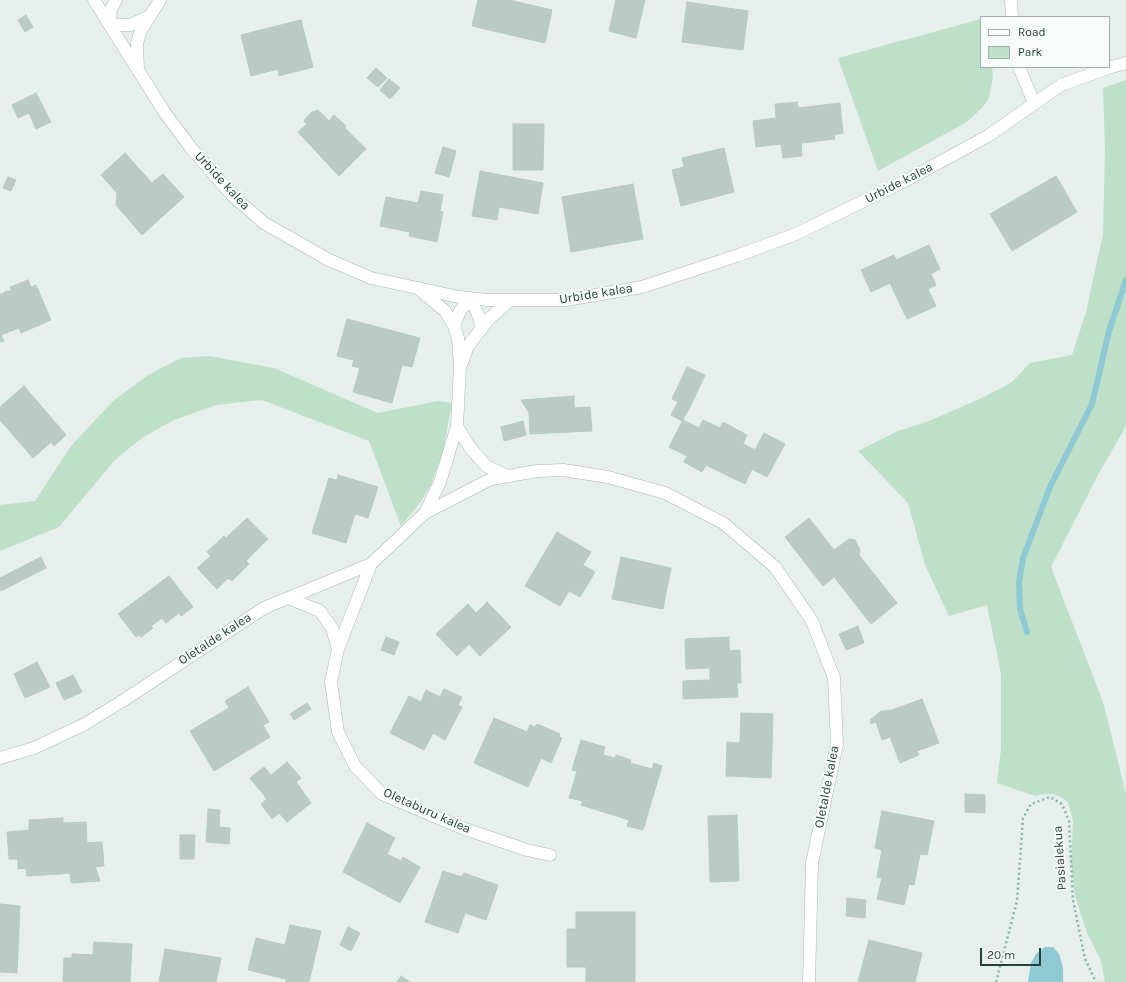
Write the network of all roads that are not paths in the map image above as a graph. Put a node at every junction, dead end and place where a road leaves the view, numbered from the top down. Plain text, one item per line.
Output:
1 (94, 0) edge
2 (116, 0) edge
3 (160, 0) edge
4 (1011, 0) edge
5 (1012, 16) edge
6 (148, 17) junction
7 (110, 25) junction
8 (1126, 63) edge
9 (1110, 67) edge
10 (1019, 68) edge
11 (1108, 68) edge
12 (139, 72) junction
13 (1034, 103) junction
14 (418, 288) junction
15 (470, 298) junction
16 (510, 300) junction
17 (454, 326) junction
18 (480, 330) junction
19 (460, 366) junction
20 (457, 426) junction
21 (505, 475) junction
22 (425, 513) junction
23 (371, 564) junction
24 (288, 598) junction
25 (338, 649) junction
26 (0, 758) edge
27 (550, 854) dead end
28 (809, 982) edge

1 - 7 street, Urbide kalea
2 - 7 street
3 - 6 street
4 - 5 street
6 - 7 street
6 - 12 street
7 - 12 street, Urbide kalea
8 - 9 street, Urbide kalea
10 - 13 street
11 - 13 street, Urbide kalea
12 - 14 street, Urbide kalea
13 - 16 street, Urbide kalea
14 - 15 street, Urbide kalea
14 - 17 street
15 - 16 street, Urbide kalea
15 - 17 street
15 - 18 street
16 - 18 street
17 - 19 street
18 - 19 street
19 - 20 street, Oletalde kalea
20 - 21 street
20 - 22 street, Oletalde kalea
21 - 22 street, Oletalde kalea
21 - 28 street, Oletalde kalea
22 - 23 street, Oletalde kalea
23 - 24 street, Oletalde kalea
23 - 25 street, Oletaburu kalea
24 - 25 street
24 - 26 street, Oletalde kalea
25 - 27 street, Oletaburu kalea

